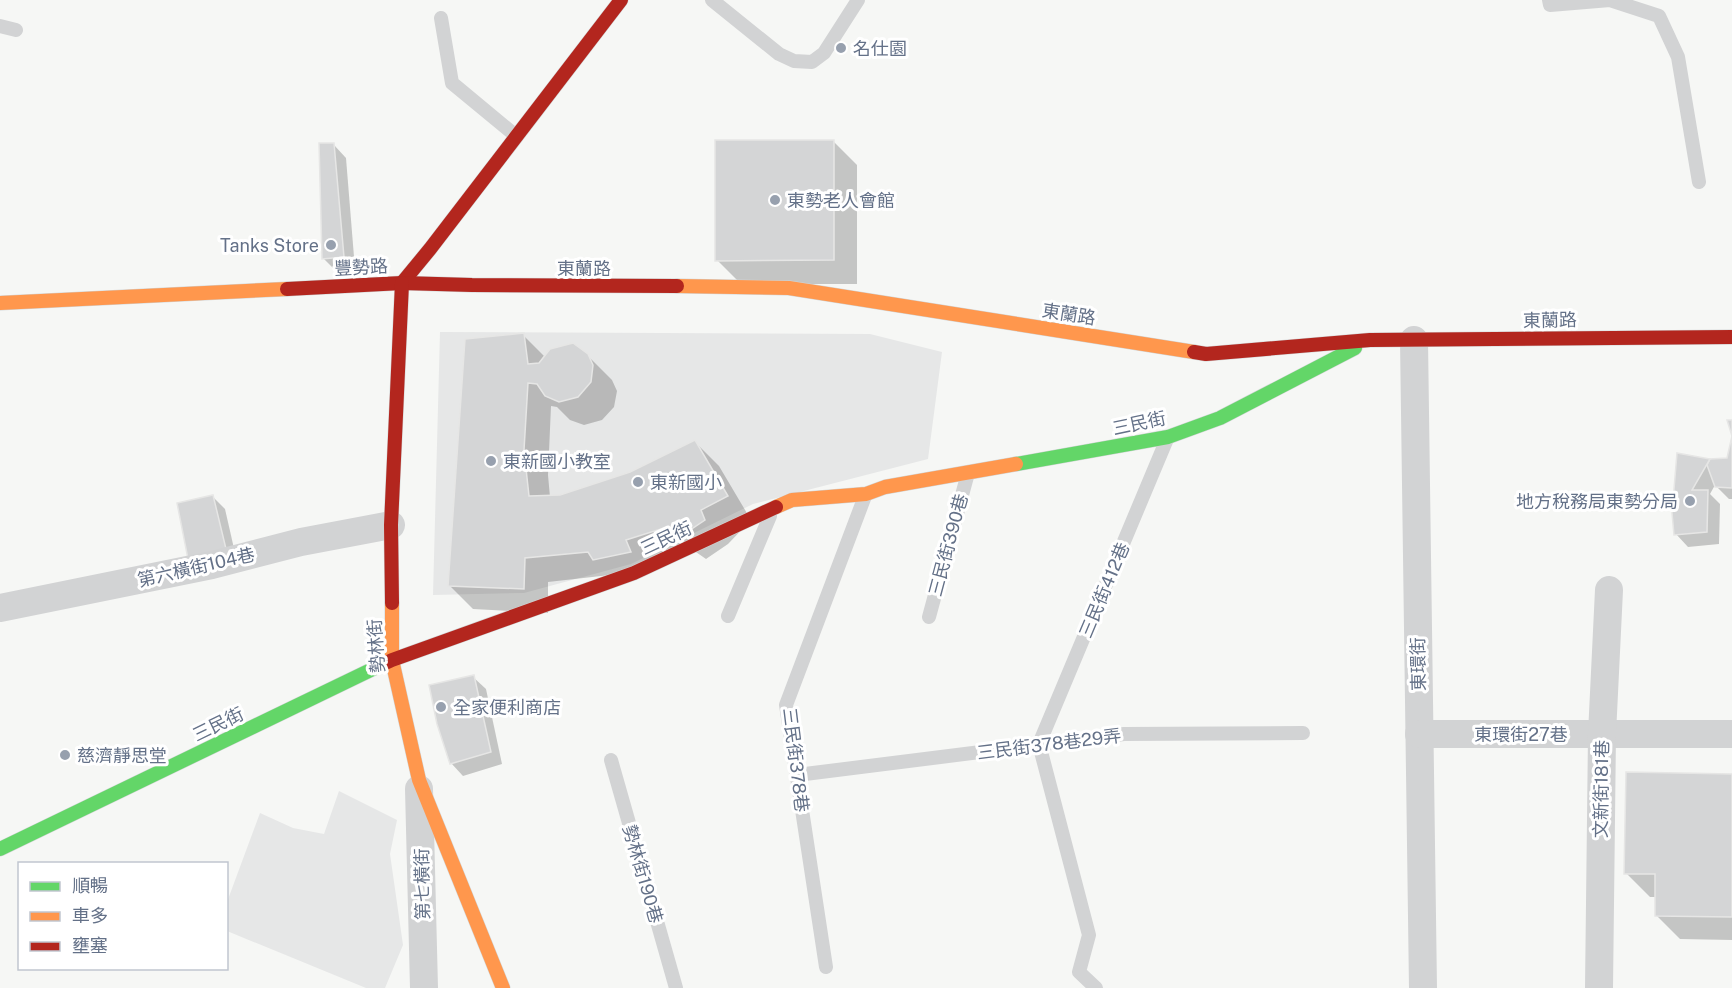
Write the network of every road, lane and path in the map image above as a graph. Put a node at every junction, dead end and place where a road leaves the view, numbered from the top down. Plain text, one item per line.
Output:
1 (621, 0) edge
2 (712, 0) edge
3 (858, 0) edge
4 (1549, 0) edge
5 (441, 18) dead end
6 (0, 26) edge
7 (16, 30) dead end
8 (516, 136) junction
9 (1699, 182) dead end
10 (402, 283) junction
11 (0, 303) edge
12 (1732, 337) edge
13 (1370, 340) junction
14 (1414, 340) junction
15 (1168, 437) junction
16 (968, 473) junction
17 (866, 494) junction
18 (773, 508) junction
19 (391, 525) junction
20 (1609, 590) dead end
21 (0, 608) edge
22 (728, 616) dead end
23 (929, 617) dead end
24 (392, 660) junction
25 (1303, 734) dead end
26 (1419, 734) junction
27 (1602, 734) junction
28 (1732, 734) edge
29 (1039, 744) junction
30 (611, 760) dead end
31 (797, 775) junction
32 (419, 780) junction
33 (0, 849) edge
34 (826, 967) dead end
35 (424, 988) edge
36 (503, 988) edge
37 (676, 988) edge
38 (1096, 988) edge
39 (1423, 988) edge
40 (1599, 988) edge

1 - 8 street, 豐勢路
2 - 3 lane
4 - 9 lane
5 - 8 lane
6 - 7 lane
8 - 10 street, 豐勢路
10 - 11 street, 豐勢路
10 - 13 street, 東蘭路
10 - 19 street, 勢林街
12 - 14 street, 東蘭路
13 - 14 street, 東蘭路
13 - 15 street, 三民街
14 - 26 street, 東環街
15 - 16 street, 三民街
15 - 29 lane, 三民街412巷
16 - 17 street, 三民街
16 - 23 lane, 三民街390巷
17 - 18 street, 三民街
17 - 31 lane, 三民街378巷
18 - 22 lane
18 - 24 street, 三民街
19 - 21 street, 第六橫街104巷
19 - 24 street, 勢林街
20 - 27 street, 文新街181巷
24 - 32 street, 勢林街
24 - 33 street, 三民街
25 - 29 lane, 三民街378巷29弄
26 - 27 street, 東環街27巷
26 - 39 street, 東環街
27 - 28 street, 東環街27巷
27 - 40 street, 文新街181巷
29 - 31 lane, 三民街378巷29弄
29 - 38 lane
30 - 37 lane, 勢林街190巷
31 - 34 lane, 三民街378巷
32 - 35 street, 第七橫街
32 - 36 street, 勢林街

